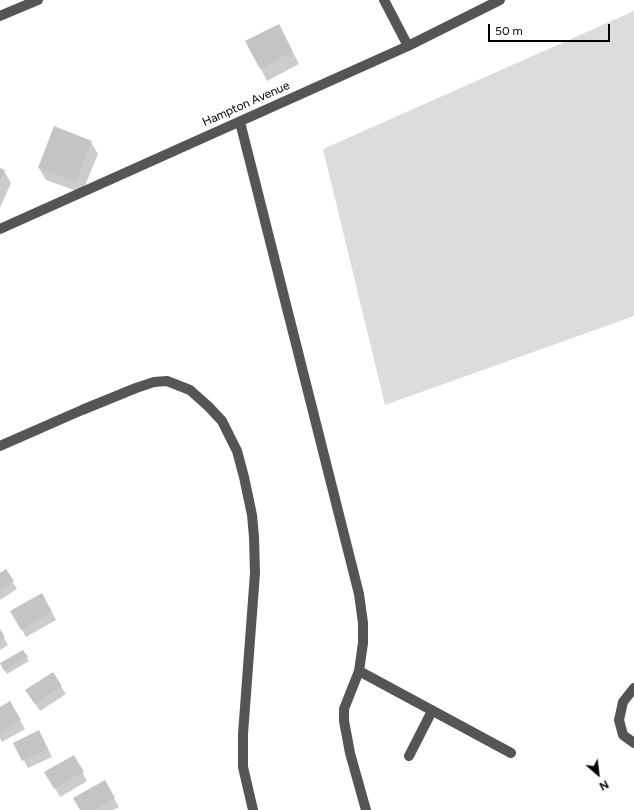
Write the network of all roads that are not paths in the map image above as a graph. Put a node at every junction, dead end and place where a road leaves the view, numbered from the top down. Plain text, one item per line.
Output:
1 (38, 0) edge
2 (384, 0) edge
3 (500, 0) edge
4 (0, 16) edge
5 (408, 46) junction
6 (240, 122) junction
7 (0, 229) edge
8 (0, 446) edge
9 (359, 671) junction
10 (634, 688) edge
11 (432, 711) junction
12 (634, 743) edge
13 (511, 753) dead end
14 (408, 756) dead end
15 (253, 810) edge
16 (366, 810) edge

1 - 4 street
2 - 5 street
3 - 5 street, Hampton Avenue
5 - 6 street, Hampton Avenue
6 - 7 street, Hampton Avenue
6 - 9 street
8 - 15 street
9 - 11 street
9 - 16 street
10 - 12 street
11 - 13 street
11 - 14 street

